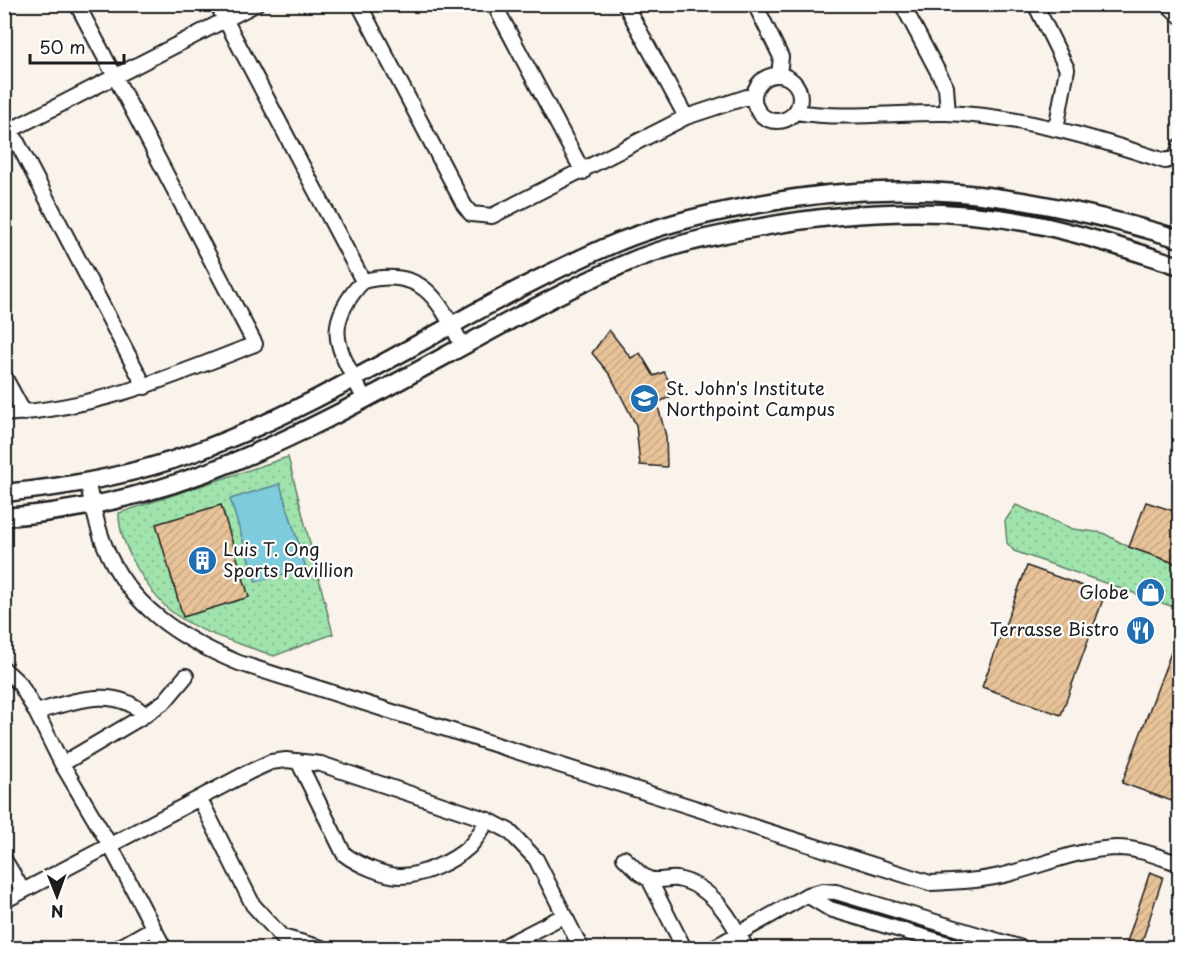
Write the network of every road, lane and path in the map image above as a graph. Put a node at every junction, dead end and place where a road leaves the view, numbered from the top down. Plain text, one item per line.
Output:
1 (77, 4) edge
2 (217, 4) edge
3 (256, 4) edge
4 (359, 4) edge
5 (494, 4) edge
6 (626, 4) edge
7 (755, 4) edge
8 (902, 4) edge
9 (1035, 4) edge
10 (1167, 4) edge
11 (1179, 16) edge
12 (225, 20) junction
13 (779, 75) junction
14 (115, 78) junction
15 (753, 95) junction
16 (796, 112) junction
17 (948, 113) junction
18 (686, 117) junction
19 (7, 127) edge
20 (1056, 129) junction
21 (1179, 146) edge
22 (583, 172) junction
23 (675, 223) junction
24 (1130, 224) junction
25 (1179, 239) edge
26 (682, 244) junction
27 (1122, 248) junction
28 (1179, 266) edge
29 (363, 281) junction
30 (452, 327) junction
31 (462, 345) junction
32 (4, 376) edge
33 (354, 379) junction
34 (145, 387) junction
35 (364, 398) junction
36 (24, 413) junction
37 (4, 414) edge
38 (87, 481) junction
39 (4, 493) edge
40 (93, 505) junction
41 (4, 517) edge
42 (4, 669) edge
43 (186, 676) dead end
44 (36, 712) junction
45 (145, 715) junction
46 (298, 761) junction
47 (62, 764) junction
48 (200, 799) junction
49 (488, 820) junction
50 (111, 847) junction
51 (624, 858) dead end
52 (4, 859) edge
53 (1179, 864) edge
54 (649, 879) junction
55 (22, 891) junction
56 (807, 896) junction
57 (864, 900) junction
58 (4, 901) edge
59 (565, 915) junction
60 (858, 918) junction
61 (153, 928) junction
62 (969, 932) junction
63 (740, 935) junction
64 (282, 937) junction
65 (118, 948) edge
66 (164, 948) edge
67 (292, 948) edge
68 (322, 948) edge
69 (501, 948) edge
70 (581, 948) edge
71 (684, 948) edge
72 (713, 948) edge
73 (746, 948) edge
74 (962, 948) edge
75 (1022, 948) edge

1 - 14 street
2 - 12 street
3 - 12 street
4 - 22 street
5 - 22 street
6 - 18 street
7 - 13 street
8 - 17 street
9 - 20 street
10 - 11 street
12 - 14 street
12 - 29 street
13 - 15 street
13 - 16 street
14 - 19 street
14 - 34 street
15 - 16 street
15 - 18 street
16 - 17 street
17 - 20 street
18 - 22 street
19 - 34 street
20 - 21 street
23 - 24 street
23 - 26 street
23 - 30 street
24 - 25 street
24 - 27 street
26 - 27 street
26 - 31 street
27 - 28 street
29 - 30 street
29 - 33 street
30 - 31 street
30 - 33 street
31 - 35 street
32 - 36 street
33 - 35 street
33 - 38 street
34 - 36 street
35 - 40 street
36 - 37 street
38 - 39 street
38 - 40 street
40 - 41 street
40 - 53 street
42 - 44 street
43 - 45 street
44 - 45 street
44 - 47 street
45 - 47 street
46 - 48 street
46 - 49 street
46 - 49 street
47 - 50 street
48 - 50 street
48 - 64 street
49 - 59 street
50 - 55 street
50 - 61 street
51 - 54 street
52 - 55 street
54 - 63 street
54 - 71 street
55 - 58 street
56 - 57 street
56 - 60 street
56 - 63 street
57 - 60 street
57 - 62 street
59 - 69 street
59 - 70 street
60 - 74 street
61 - 65 street
61 - 66 street
62 - 74 street
62 - 75 street
63 - 72 street
63 - 73 street
64 - 67 street
64 - 68 street

